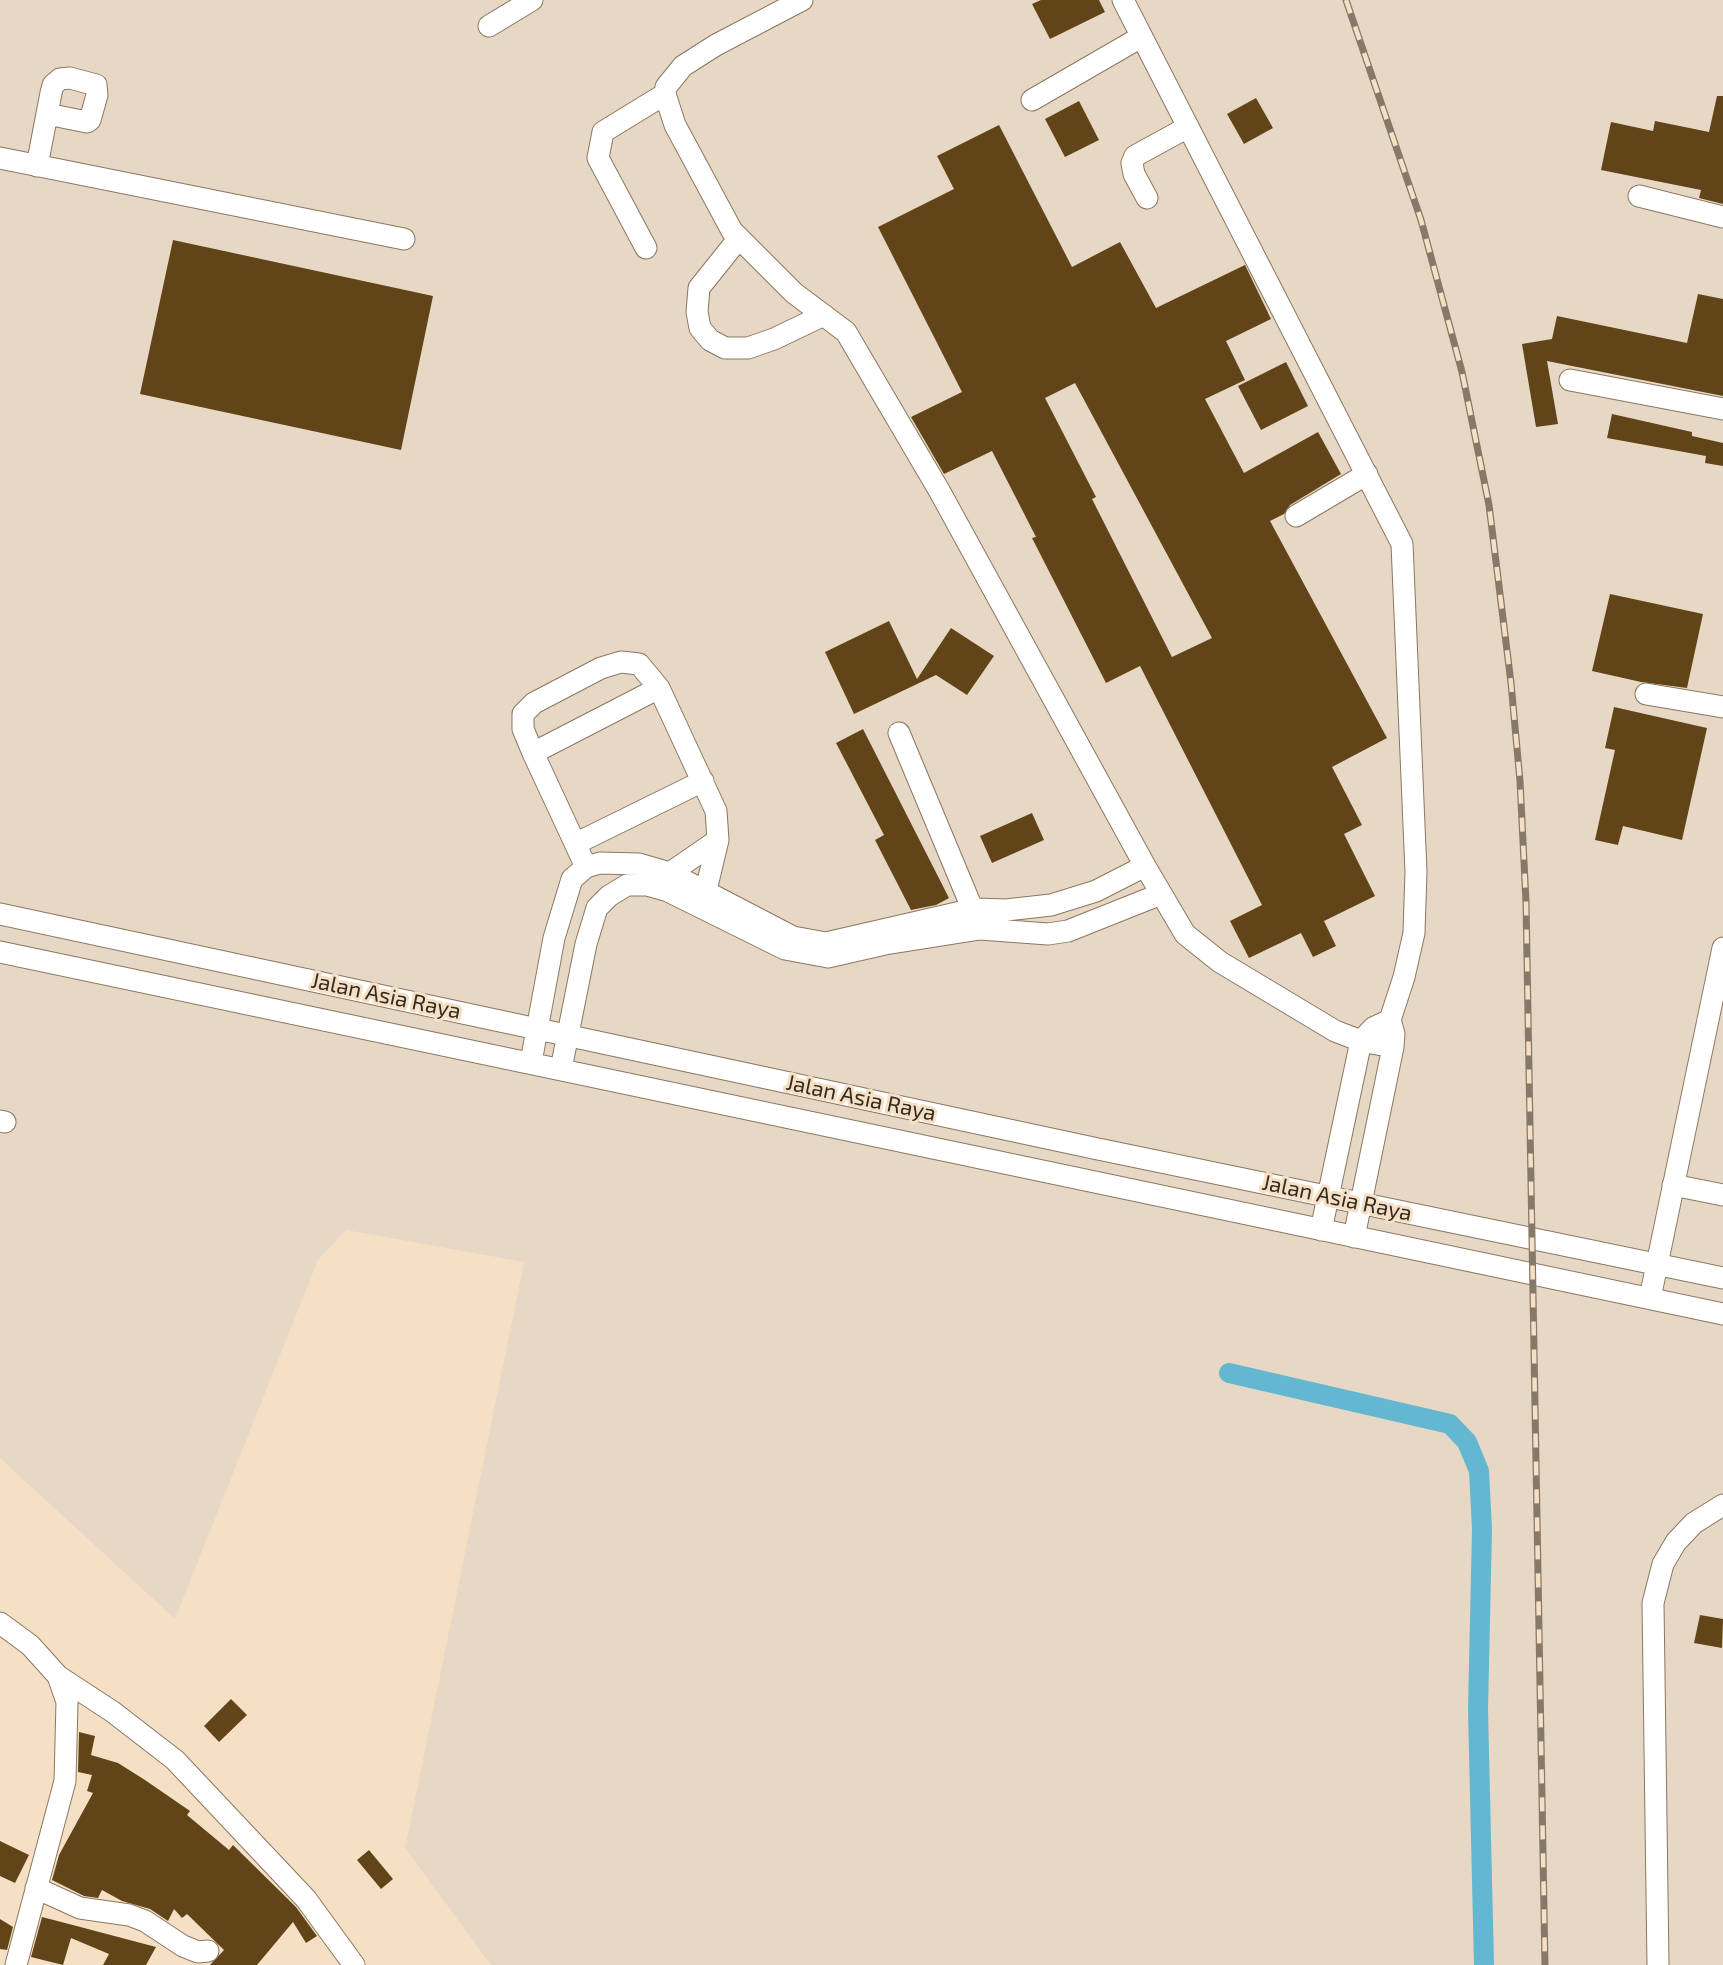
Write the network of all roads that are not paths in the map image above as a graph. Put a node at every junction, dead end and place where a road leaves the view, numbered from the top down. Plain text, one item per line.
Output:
1 (532, 0) edge
2 (802, 0) edge
3 (1123, 0) edge
4 (489, 26) dead end
5 (1141, 37) junction
6 (665, 94) junction
7 (1032, 100) dead end
8 (47, 114) dead end
9 (1188, 127) junction
10 (0, 158) edge
11 (36, 166) junction
12 (1639, 196) dead end
13 (1147, 198) dead end
14 (1723, 217) edge
15 (739, 238) junction
16 (404, 239) dead end
17 (646, 248) dead end
18 (824, 315) junction
19 (1570, 380) dead end
20 (1723, 409) edge
21 (1367, 474) junction
22 (1296, 516) dead end
23 (659, 688) junction
24 (1646, 694) dead end
25 (1723, 707) edge
26 (899, 733) dead end
27 (533, 753) junction
28 (703, 781) junction
29 (718, 840) junction
30 (577, 843) junction
31 (586, 867) junction
32 (1145, 867) junction
33 (666, 881) junction
34 (1161, 894) junction
35 (702, 897) junction
36 (974, 909) junction
37 (0, 914) edge
38 (980, 929) junction
39 (882, 936) junction
40 (1723, 948) edge
41 (0, 952) edge
42 (1389, 1020) junction
43 (537, 1028) junction
44 (569, 1034) junction
45 (1361, 1041) junction
46 (1393, 1047) junction
47 (531, 1062) junction
48 (561, 1069) junction
49 (1098, 1149) junction
50 (1093, 1181) junction
51 (1699, 1190) edge
52 (1328, 1197) junction
53 (1361, 1204) junction
54 (1320, 1230) junction
55 (1354, 1237) junction
56 (1656, 1264) junction
57 (1723, 1278) edge
58 (1650, 1299) junction
59 (1723, 1314) edge
60 (1723, 1505) edge
61 (0, 1623) edge
62 (58, 1676) junction
63 (36, 1888) junction
64 (208, 1951) dead end
65 (16, 1965) edge
66 (354, 1965) edge
67 (1658, 1965) edge

1 - 4 street
2 - 6 street
3 - 5 street
5 - 7 street
5 - 9 street
6 - 15 street
6 - 17 street
8 - 11 street
9 - 13 street
9 - 21 street
10 - 11 street
11 - 16 street
12 - 14 street
15 - 18 street
15 - 18 street
18 - 32 street
19 - 20 street
21 - 22 street
21 - 42 street
23 - 27 street
23 - 27 street
23 - 28 street
24 - 25 street
26 - 36 street
27 - 30 street
28 - 29 street
28 - 30 street
29 - 33 street
29 - 35 street
30 - 31 street
31 - 33 street
31 - 43 street
32 - 34 street
32 - 36 street
33 - 35 street
33 - 44 street
34 - 38 street
34 - 45 street
35 - 39 street
36 - 38 street
36 - 39 street
37 - 43 street, Jalan Asia Raya
38 - 39 street
40 - 51 street
41 - 47 street, Jalan Asia Raya
42 - 45 street
42 - 46 street
43 - 44 street, Jalan Asia Raya
43 - 47 street
44 - 48 street
44 - 49 street, Jalan Asia Raya
45 - 46 street
45 - 52 street
46 - 53 street
47 - 48 street, Jalan Asia Raya
48 - 50 street, Jalan Asia Raya
49 - 50 street
49 - 52 street, Jalan Asia Raya
50 - 54 street, Jalan Asia Raya
51 - 56 street
52 - 53 street, Jalan Asia Raya
52 - 54 street
53 - 55 street
53 - 56 street, Jalan Asia Raya
54 - 55 street, Jalan Asia Raya
55 - 58 street, Jalan Asia Raya
56 - 57 street, Jalan Asia Raya
56 - 58 street
58 - 59 street, Jalan Asia Raya
60 - 67 street
61 - 62 street
62 - 63 street
62 - 66 street
63 - 64 street
63 - 65 street

